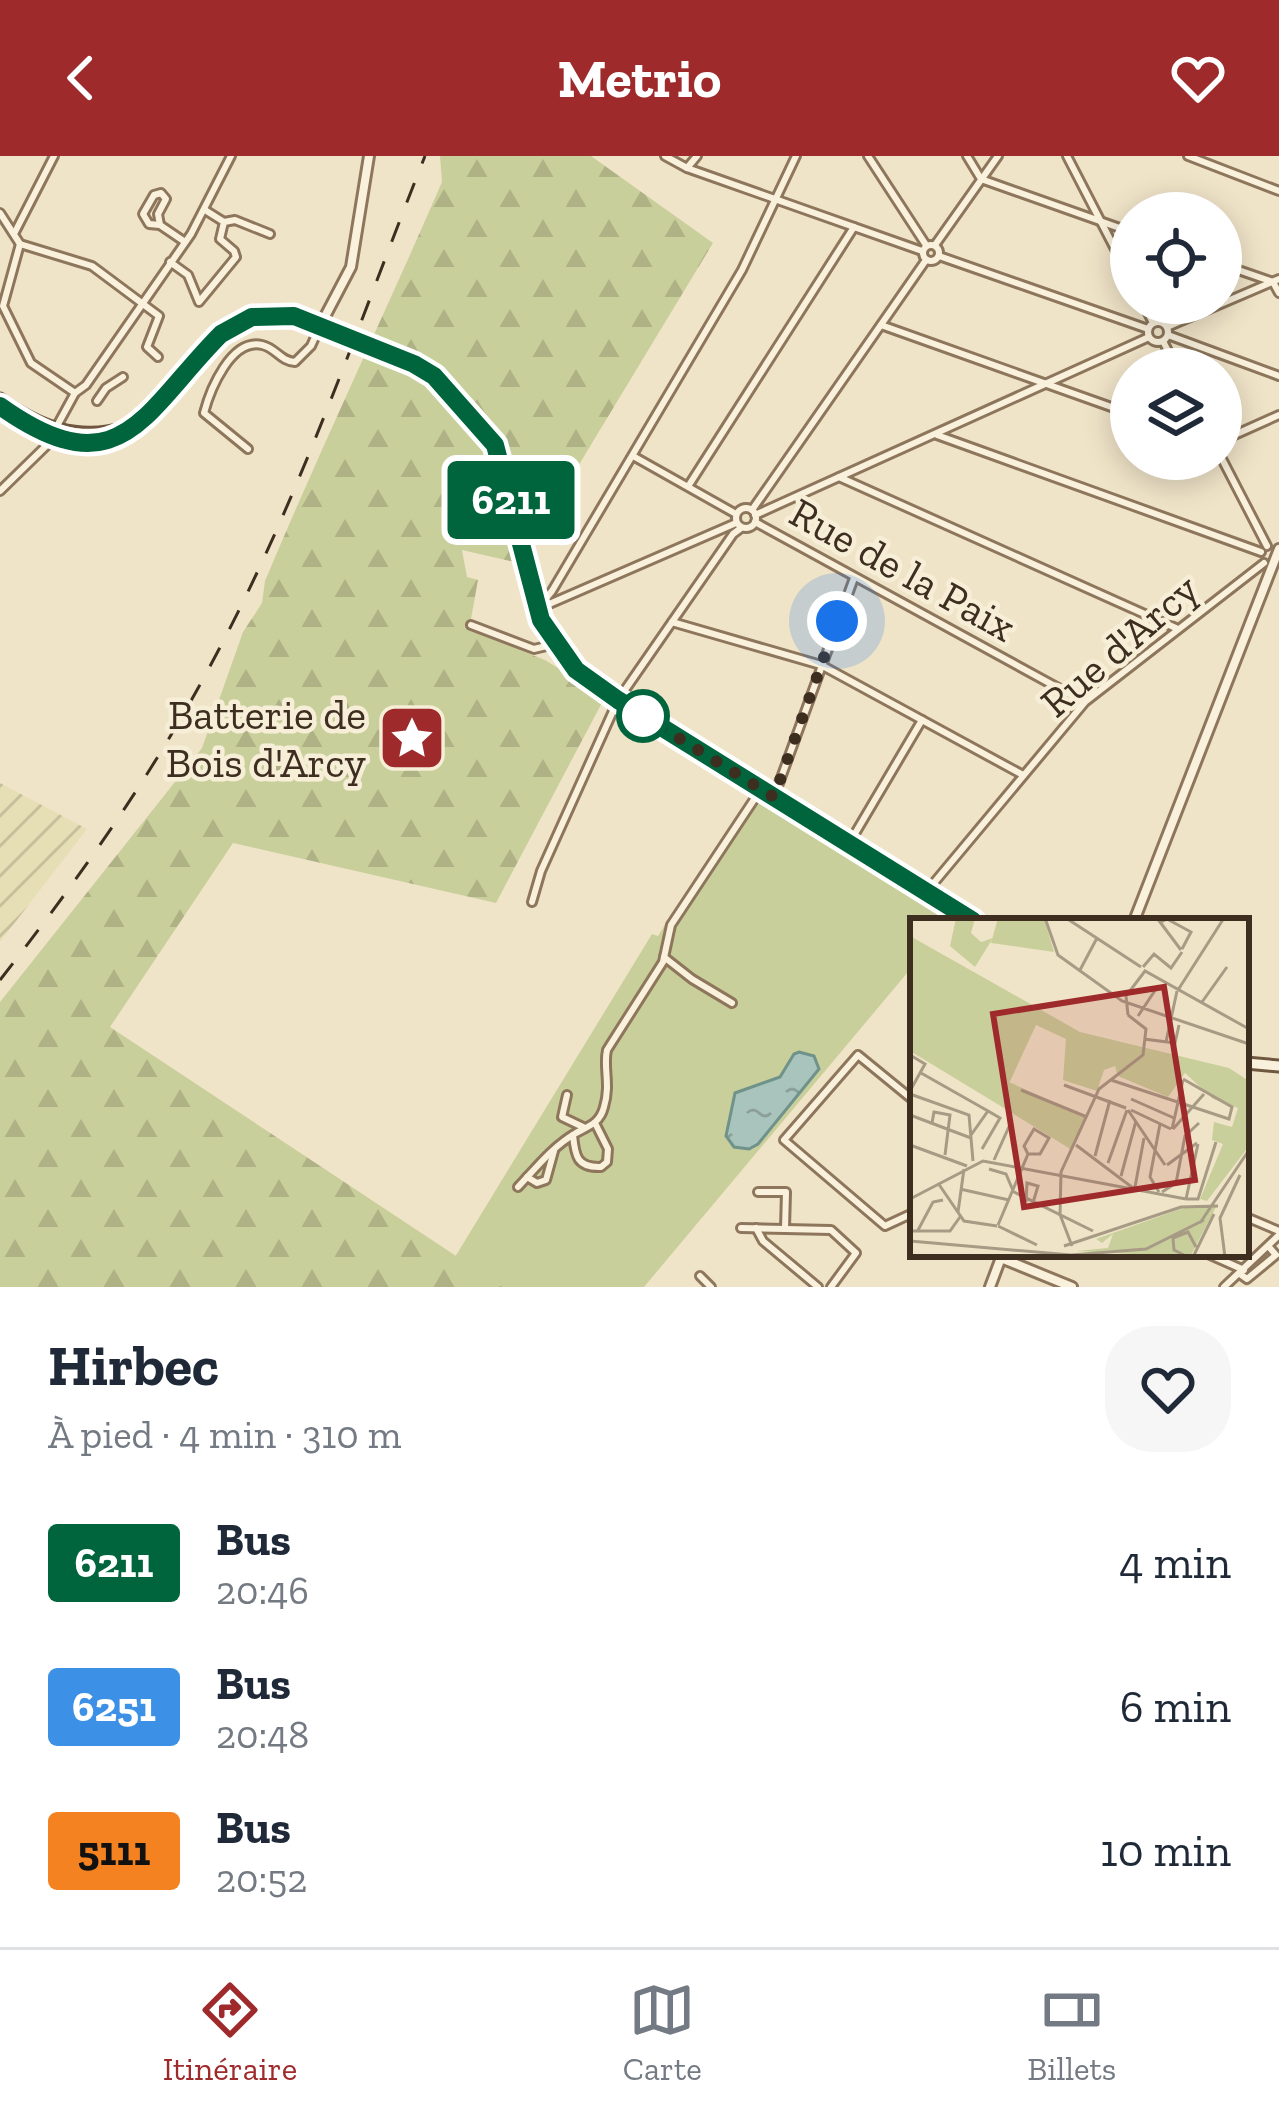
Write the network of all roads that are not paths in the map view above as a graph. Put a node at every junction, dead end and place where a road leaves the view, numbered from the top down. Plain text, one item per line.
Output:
1 (54, 156) edge
2 (231, 156) edge
3 (369, 156) edge
4 (665, 156) edge
5 (697, 156) edge
6 (796, 156) edge
7 (868, 156) edge
8 (967, 156) edge
9 (998, 156) edge
10 (1067, 156) edge
11 (1188, 156) edge
12 (687, 168) junction
13 (981, 179) junction
14 (1279, 190) edge
15 (776, 200) junction
16 (205, 210) junction
17 (0, 213) edge
18 (224, 221) junction
19 (1100, 222) junction
20 (160, 225) junction
21 (1110, 225) edge
22 (854, 227) junction
23 (15, 232) junction
24 (270, 234) dead end
25 (1110, 241) edge
26 (185, 242) junction
27 (20, 244) junction
28 (927, 250) junction
29 (939, 256) junction
30 (170, 262) junction
31 (1242, 270) edge
32 (1276, 281) edge
33 (1279, 293) edge
34 (143, 303) junction
35 (1148, 324) edge
36 (320, 326) junction
37 (881, 326) junction
38 (1150, 330) junction
39 (1166, 334) junction
40 (1170, 348) edge
41 (158, 357) dead end
42 (1279, 376) edge
43 (123, 377) dead end
44 (89, 380) junction
45 (1044, 384) junction
46 (104, 391) junction
47 (75, 393) junction
48 (97, 401) dead end
49 (0, 403) edge
50 (1110, 407) edge
51 (1279, 416) edge
52 (1242, 432) edge
53 (53, 433) junction
54 (935, 434) junction
55 (248, 449) dead end
56 (633, 456) junction
57 (839, 477) junction
58 (1232, 480) edge
59 (689, 485) junction
60 (0, 491) edge
61 (754, 516) junction
62 (738, 522) junction
63 (1279, 548) edge
64 (1264, 549) junction
65 (1268, 565) junction
66 (854, 578) junction
67 (537, 609) junction
68 (672, 622) junction
69 (471, 625) dead end
70 (1178, 629) junction
71 (555, 644) junction
72 (821, 665) junction
73 (618, 700) junction
74 (1085, 702) junction
75 (922, 720) junction
76 (1023, 775) junction
77 (761, 788) junction
78 (774, 797) junction
79 (850, 842) junction
80 (928, 890) junction
81 (532, 902) dead end
82 (969, 918) edge
83 (1135, 918) edge
84 (664, 957) junction
85 (732, 1003) dead end
86 (1249, 1060) edge
87 (1279, 1063) edge
88 (567, 1095) dead end
89 (910, 1098) edge
90 (591, 1125) junction
91 (573, 1135) junction
92 (554, 1148) junction
93 (527, 1178) junction
94 (518, 1187) dead end
95 (758, 1192) dead end
96 (910, 1215) edge
97 (1249, 1218) edge
98 (741, 1228) dead end
99 (756, 1228) junction
100 (785, 1228) junction
101 (1279, 1233) edge
102 (999, 1257) edge
103 (1004, 1257) edge
104 (1214, 1257) edge
105 (1242, 1271) junction
106 (700, 1276) dead end
107 (1228, 1286) edge
108 (710, 1287) edge
109 (818, 1287) edge
110 (831, 1287) edge
111 (990, 1287) edge
112 (1072, 1287) edge

1 - 23 street
2 - 16 street
3 - 36 street
4 - 12 street
5 - 12 street
6 - 15 street
7 - 28 street
8 - 13 street
9 - 13 street
10 - 19 street
11 - 14 street
12 - 15 street
13 - 19 street
13 - 28 street
15 - 22 street
15 - 56 street
16 - 18 street
16 - 26 street
17 - 23 street
18 - 24 street
18 - 30 street
19 - 21 street
19 - 25 street
20 - 20 street
20 - 26 street
22 - 28 street
22 - 59 street
23 - 27 street
26 - 30 street
27 - 34 street
27 - 47 street
28 - 29 street
28 - 29 street
28 - 37 street
29 - 38 street
30 - 34 street
31 - 32 street
32 - 33 street
32 - 39 street
34 - 41 street
34 - 44 street
35 - 38 street
36 - 53 main road
36 - 55 street
36 - 67 main road, bridge
37 - 45 street
37 - 61 street
38 - 39 street
38 - 39 street
38 - 45 street
39 - 40 street
39 - 42 street
43 - 46 street
44 - 46 street
44 - 47 street
45 - 50 street
45 - 54 street
46 - 48 street
47 - 53 street
49 - 53 main road
51 - 52 street
53 - 60 street
54 - 57 street
54 - 64 street
56 - 59 street, Rue de la Paix
56 - 67 street
57 - 61 street
57 - 70 street
58 - 64 street
59 - 62 street, Rue de la Paix
61 - 62 street
61 - 62 street
61 - 66 street, Rue de la Paix
62 - 67 street
62 - 68 street
63 - 64 street
63 - 65 street
64 - 65 street
65 - 70 street, Rue d'Arcy
65 - 83 street
66 - 72 street
66 - 74 street, Rue de la Paix
67 - 71 main road
68 - 72 street
68 - 73 street
69 - 71 street
70 - 74 street, Rue d'Arcy
71 - 73 main road
72 - 75 street
72 - 78 street
73 - 77 main road
73 - 81 street
74 - 76 street, Rue d'Arcy
75 - 76 street
75 - 79 street
76 - 80 street, Rue d'Arcy
77 - 78 main road
77 - 84 street
78 - 79 main road
79 - 80 main road
80 - 82 main road
84 - 85 street
84 - 90 street
86 - 87 main road
88 - 90 street
89 - 96 street
90 - 91 street
90 - 91 street
91 - 92 street
92 - 93 street
92 - 93 street
93 - 94 street
95 - 100 street
97 - 101 street
98 - 99 street
99 - 100 street
99 - 109 street
100 - 110 street
101 - 105 street
102 - 111 street
103 - 112 street
104 - 105 street
105 - 107 street
106 - 108 street

